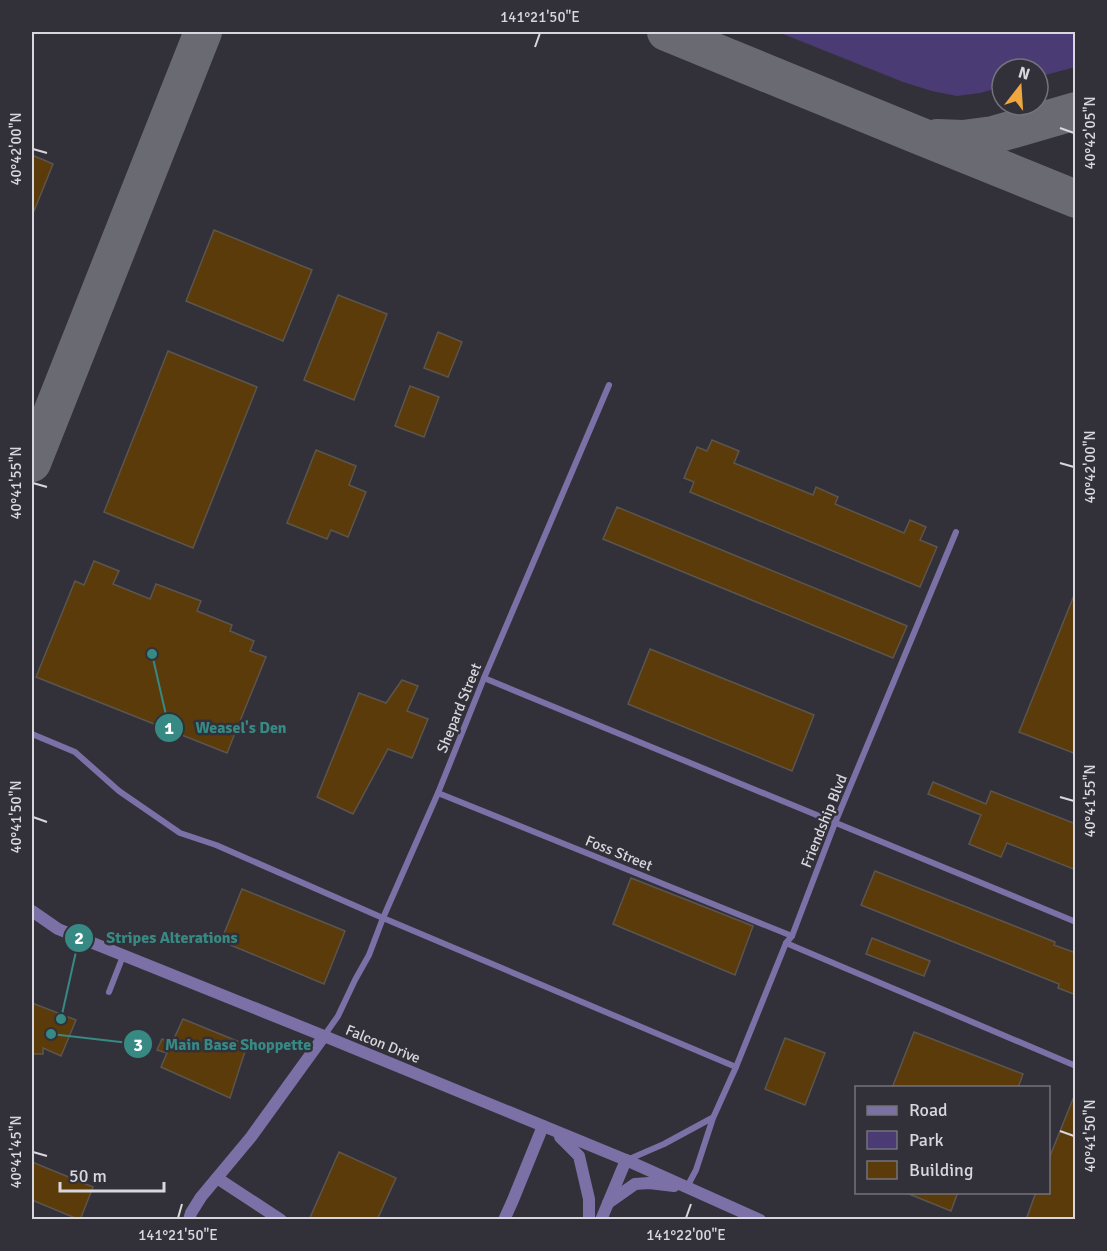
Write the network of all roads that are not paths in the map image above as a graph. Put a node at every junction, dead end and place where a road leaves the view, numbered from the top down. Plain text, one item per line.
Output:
1 (609, 385) dead end
2 (956, 532) dead end
3 (484, 678) junction
4 (32, 734) edge
5 (438, 793) junction
6 (835, 823) junction
7 (32, 911) edge
8 (383, 918) junction
9 (1076, 922) edge
10 (792, 936) junction
11 (786, 943) junction
12 (123, 956) junction
13 (109, 992) dead end
14 (324, 1036) junction
15 (1076, 1066) edge
16 (736, 1067) junction
17 (713, 1118) junction
18 (548, 1129) junction
19 (626, 1160) junction
20 (217, 1178) junction
21 (687, 1188) junction
22 (608, 1203) junction
23 (189, 1220) edge
24 (282, 1220) edge
25 (504, 1220) edge
26 (589, 1220) edge
27 (601, 1220) edge
28 (759, 1220) edge

1 - 3 lane, Shepard Street
2 - 6 lane, Friendship Blvd
3 - 5 lane, Shepard Street
3 - 6 lane
4 - 8 lane
5 - 8 lane, Shepard Street
5 - 10 lane, Foss Street
6 - 9 lane
6 - 10 lane, Friendship Blvd
7 - 12 street, Falcon Drive
8 - 14 lane, Shepard Street
8 - 16 lane
10 - 11 lane, Friendship Blvd
11 - 15 lane
11 - 16 lane, Friendship Blvd
12 - 13 lane
12 - 14 street, Falcon Drive
14 - 18 street, Falcon Drive
14 - 20 street
16 - 17 lane, Friendship Blvd
17 - 19 lane
17 - 21 lane, Friendship Blvd
18 - 19 street, Falcon Drive
18 - 25 street
18 - 26 street
19 - 21 street, Falcon Drive
19 - 22 street
20 - 23 street
20 - 24 street
21 - 22 street
21 - 28 street
22 - 27 street

